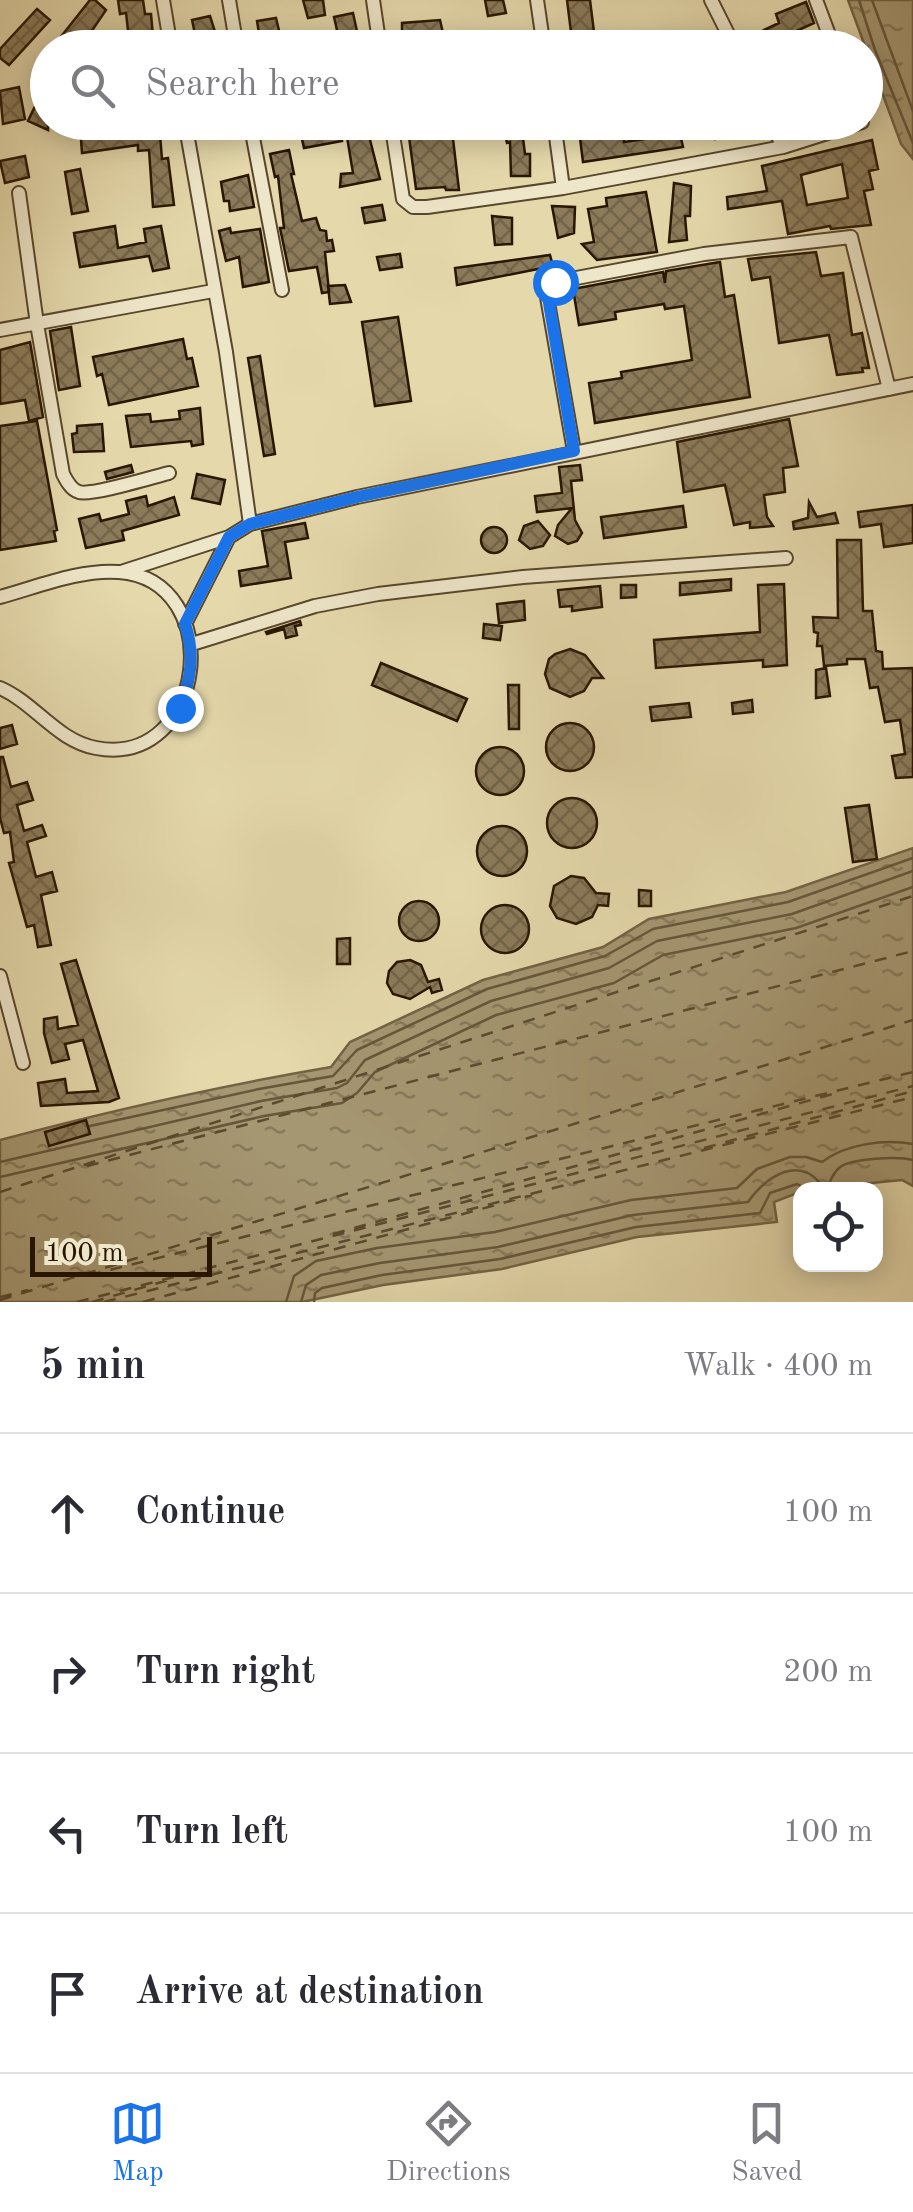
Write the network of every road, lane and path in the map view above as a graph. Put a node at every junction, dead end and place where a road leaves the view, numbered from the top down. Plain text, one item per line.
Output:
1 (163, 0) edge
2 (229, 0) edge
3 (372, 0) edge
4 (537, 0) edge
5 (712, 0) edge
6 (816, 0) edge
7 (168, 30) edge
8 (234, 30) edge
9 (377, 30) edge
10 (541, 30) edge
11 (726, 30) edge
12 (827, 30) edge
13 (188, 140) edge
14 (253, 140) edge
15 (394, 140) edge
16 (556, 140) edge
17 (779, 140) edge
18 (807, 140) edge
19 (783, 148) junction
20 (563, 188) junction
21 (19, 193) dead end
22 (282, 290) dead end
23 (213, 291) junction
24 (37, 324) junction
25 (0, 330) edge
26 (913, 384) edge
27 (889, 390) junction
28 (574, 451) junction
29 (169, 473) dead end
30 (250, 524) junction
31 (229, 537) junction
32 (786, 558) dead end
33 (120, 572) junction
34 (0, 598) edge
35 (185, 624) junction
36 (192, 644) junction
37 (0, 688) edge
38 (0, 976) edge
39 (23, 1063) dead end

1 - 7 street
2 - 8 street
3 - 9 street
4 - 10 street
5 - 11 street
6 - 12 street
13 - 23 street
14 - 22 street
15 - 20 street
16 - 20 street
17 - 19 street
18 - 19 street
19 - 20 street
21 - 24 street
23 - 24 street
23 - 30 street
24 - 25 street
24 - 29 street
26 - 27 street
27 - 28 street
27 - 28 street
28 - 30 street
30 - 31 street
31 - 33 street
31 - 35 street
32 - 36 street
33 - 34 street
33 - 35 street
35 - 36 street
36 - 37 street
38 - 39 street

